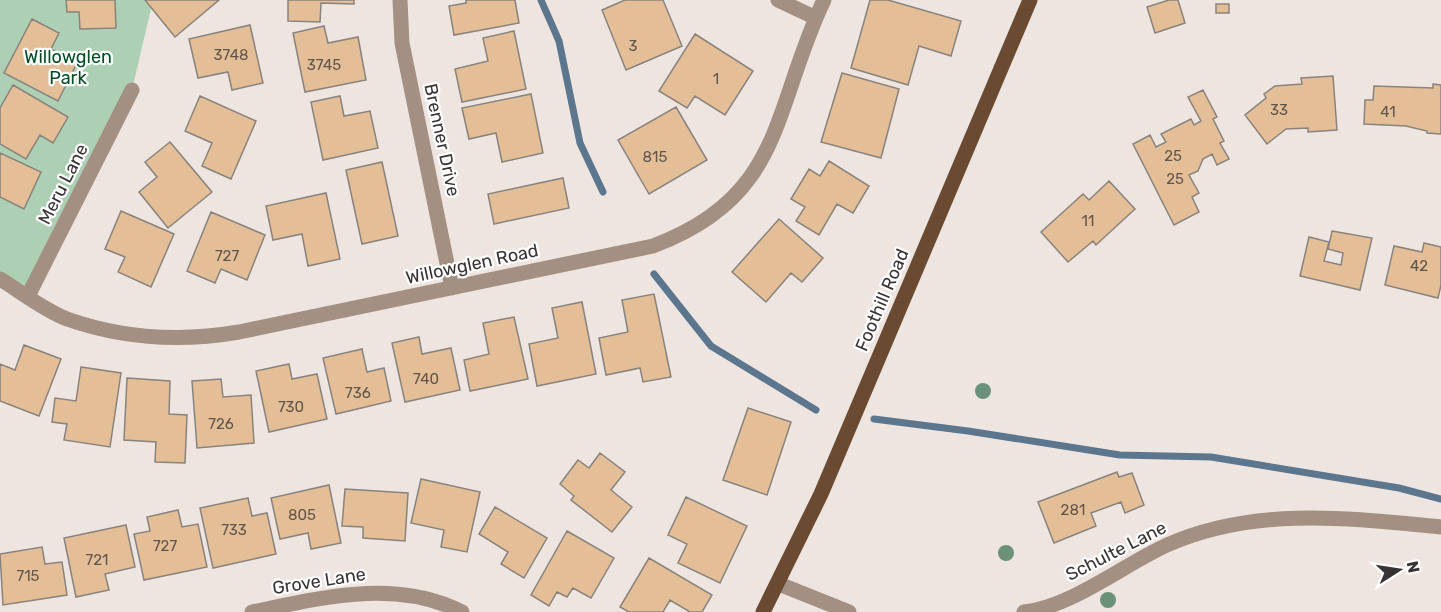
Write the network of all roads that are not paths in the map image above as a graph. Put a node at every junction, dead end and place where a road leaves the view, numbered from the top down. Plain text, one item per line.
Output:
1 (400, 0) edge
2 (778, 0) edge
3 (824, 0) edge
4 (1030, 0) edge
5 (816, 18) junction
6 (132, 90) dead end
7 (0, 279) edge
8 (452, 288) junction
9 (28, 296) junction
10 (1441, 526) edge
11 (779, 584) junction
12 (252, 612) edge
13 (462, 612) edge
14 (763, 612) edge
15 (849, 612) edge
16 (1024, 612) edge

1 - 8 street, Brenner Drive
2 - 5 street
3 - 5 street, Willowglen Road
4 - 11 main road, Foothill Road
5 - 8 street, Willowglen Road
6 - 9 street, Meru Lane
7 - 9 street, Willowglen Road
8 - 9 street, Willowglen Road
10 - 16 street, Schulte Lane
11 - 14 main road, Foothill Road
11 - 15 street
12 - 13 street, Grove Lane

